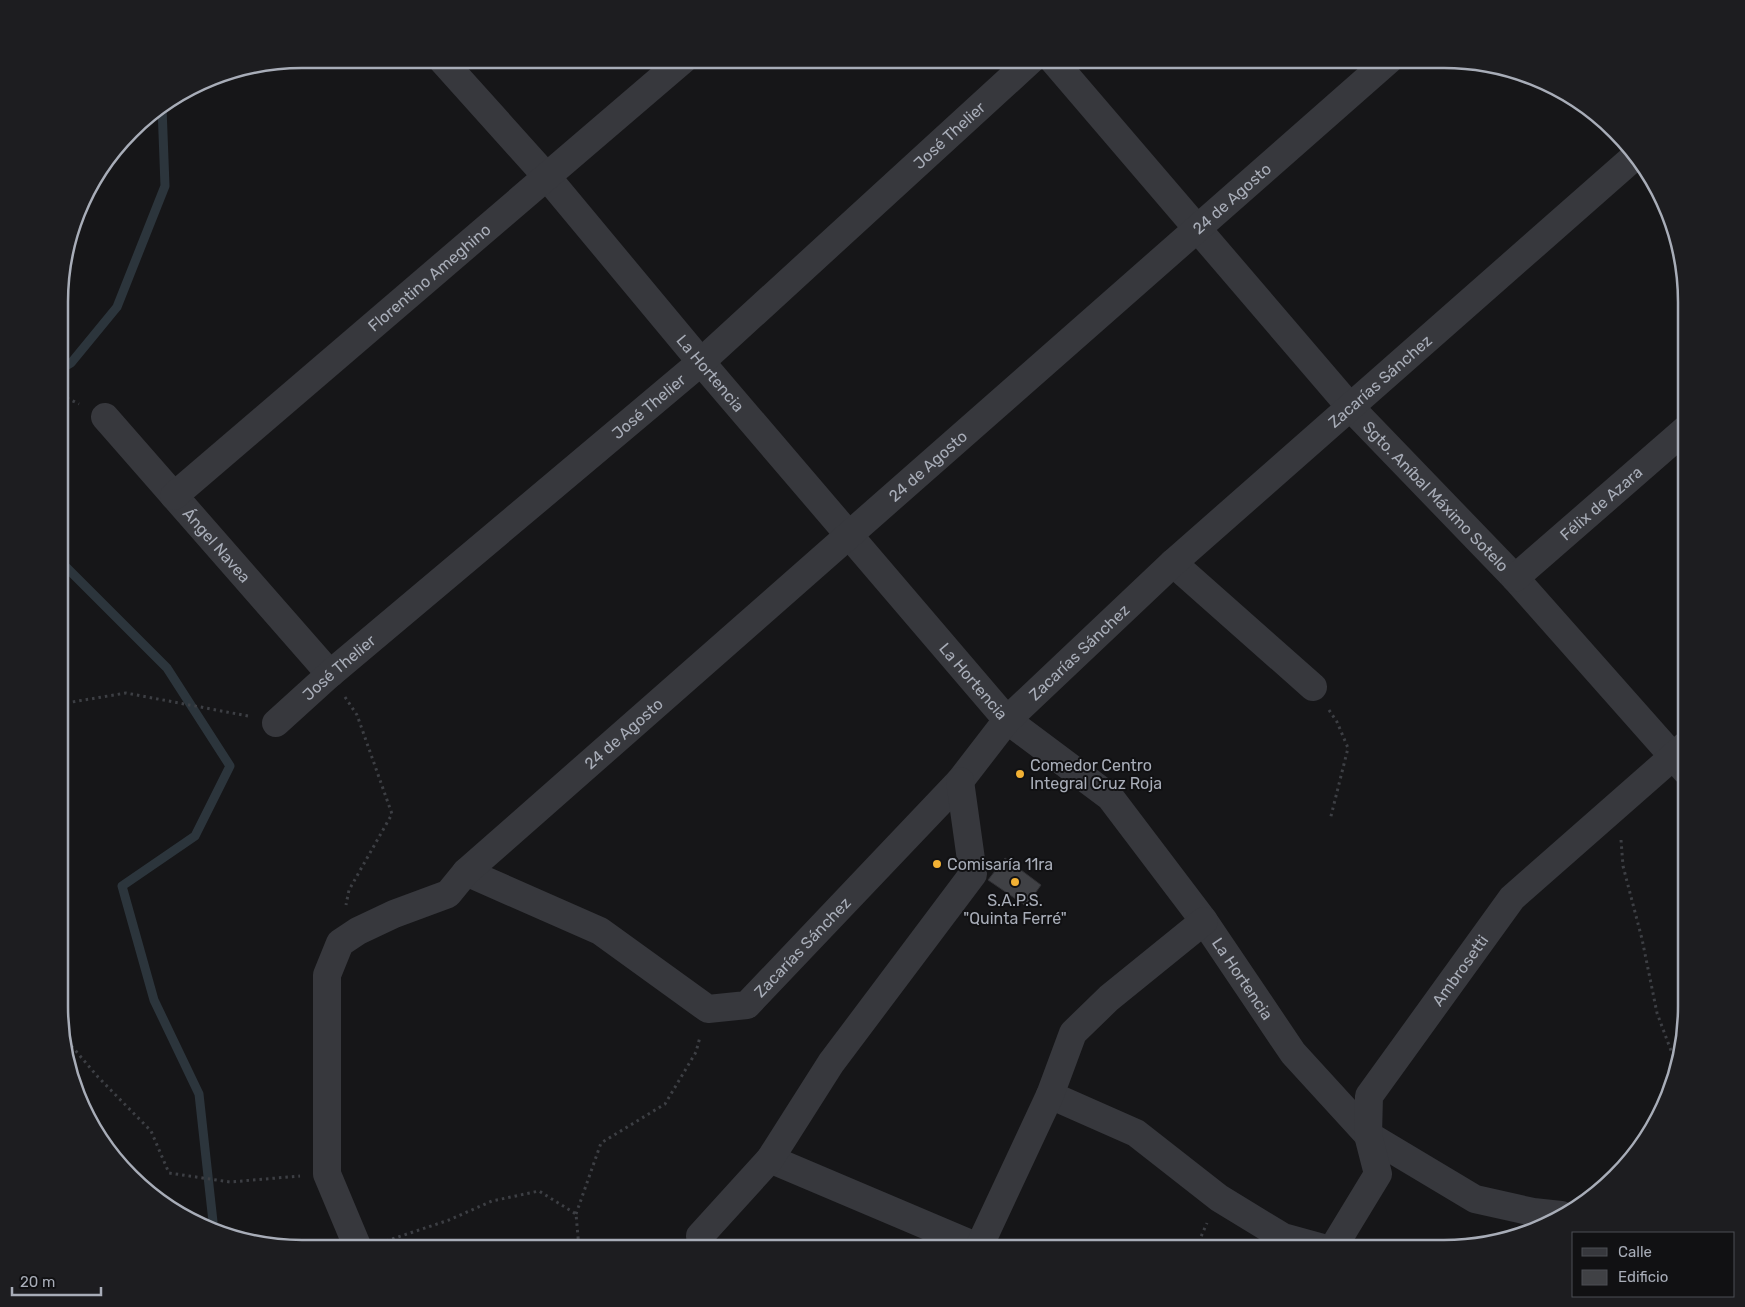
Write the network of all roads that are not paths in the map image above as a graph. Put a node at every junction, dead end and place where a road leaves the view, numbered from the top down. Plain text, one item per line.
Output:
1 (449, 68) edge
2 (674, 68) edge
3 (1022, 68) edge
4 (1060, 68) edge
5 (1380, 68) edge
6 (1630, 161) edge
7 (547, 177) junction
8 (1197, 229) junction
9 (701, 362) junction
10 (1351, 408) junction
11 (105, 417) dead end
12 (1678, 436) edge
13 (174, 496) junction
14 (850, 536) junction
15 (1173, 563) junction
16 (1515, 578) junction
17 (330, 674) junction
18 (1313, 687) road end
19 (1007, 720) junction
20 (276, 723) road end
21 (1678, 755) edge
22 (1678, 760) edge
23 (960, 781) junction
24 (466, 872) junction
25 (1204, 921) junction
26 (1050, 1095) junction
27 (1368, 1135) junction
28 (770, 1159) junction
29 (1549, 1214) edge
30 (700, 1236) dead end
31 (368, 1240) edge
32 (960, 1240) edge
33 (983, 1240) edge
34 (1294, 1240) edge
35 (1338, 1240) edge

1 - 7 street, La Hortencia
2 - 7 street, Florentino Ameghino
3 - 9 street, José Thelier
4 - 8 street, Sgto. Aníbal Máximo Sotelo
5 - 8 street, 24 de Agosto
6 - 10 street, Zacarías Sánchez
7 - 9 street, La Hortencia
7 - 13 street, Florentino Ameghino
8 - 10 street, Sgto. Aníbal Máximo Sotelo
8 - 14 street, 24 de Agosto
9 - 14 street, La Hortencia
9 - 17 street, José Thelier
10 - 15 street, Zacarías Sánchez
10 - 16 street, Sgto. Aníbal Máximo Sotelo
11 - 13 street, Ángel Navea
12 - 16 street, Félix de Azara
13 - 17 street, Ángel Navea
14 - 19 street, La Hortencia
14 - 24 street, 24 de Agosto
15 - 18 street
15 - 19 street, Zacarías Sánchez
16 - 21 street, Sgto. Aníbal Máximo Sotelo
17 - 20 street, José Thelier
19 - 23 street, Zacarías Sánchez
19 - 25 street, La Hortencia
22 - 27 street, Ambrosetti
23 - 24 street, Zacarías Sánchez
23 - 28 street
24 - 31 street, 24 de Agosto
25 - 26 street
25 - 27 street, La Hortencia
26 - 33 street
26 - 34 street
27 - 29 street, La Hortencia
27 - 35 street, Ambrosetti
28 - 30 street
28 - 32 street

